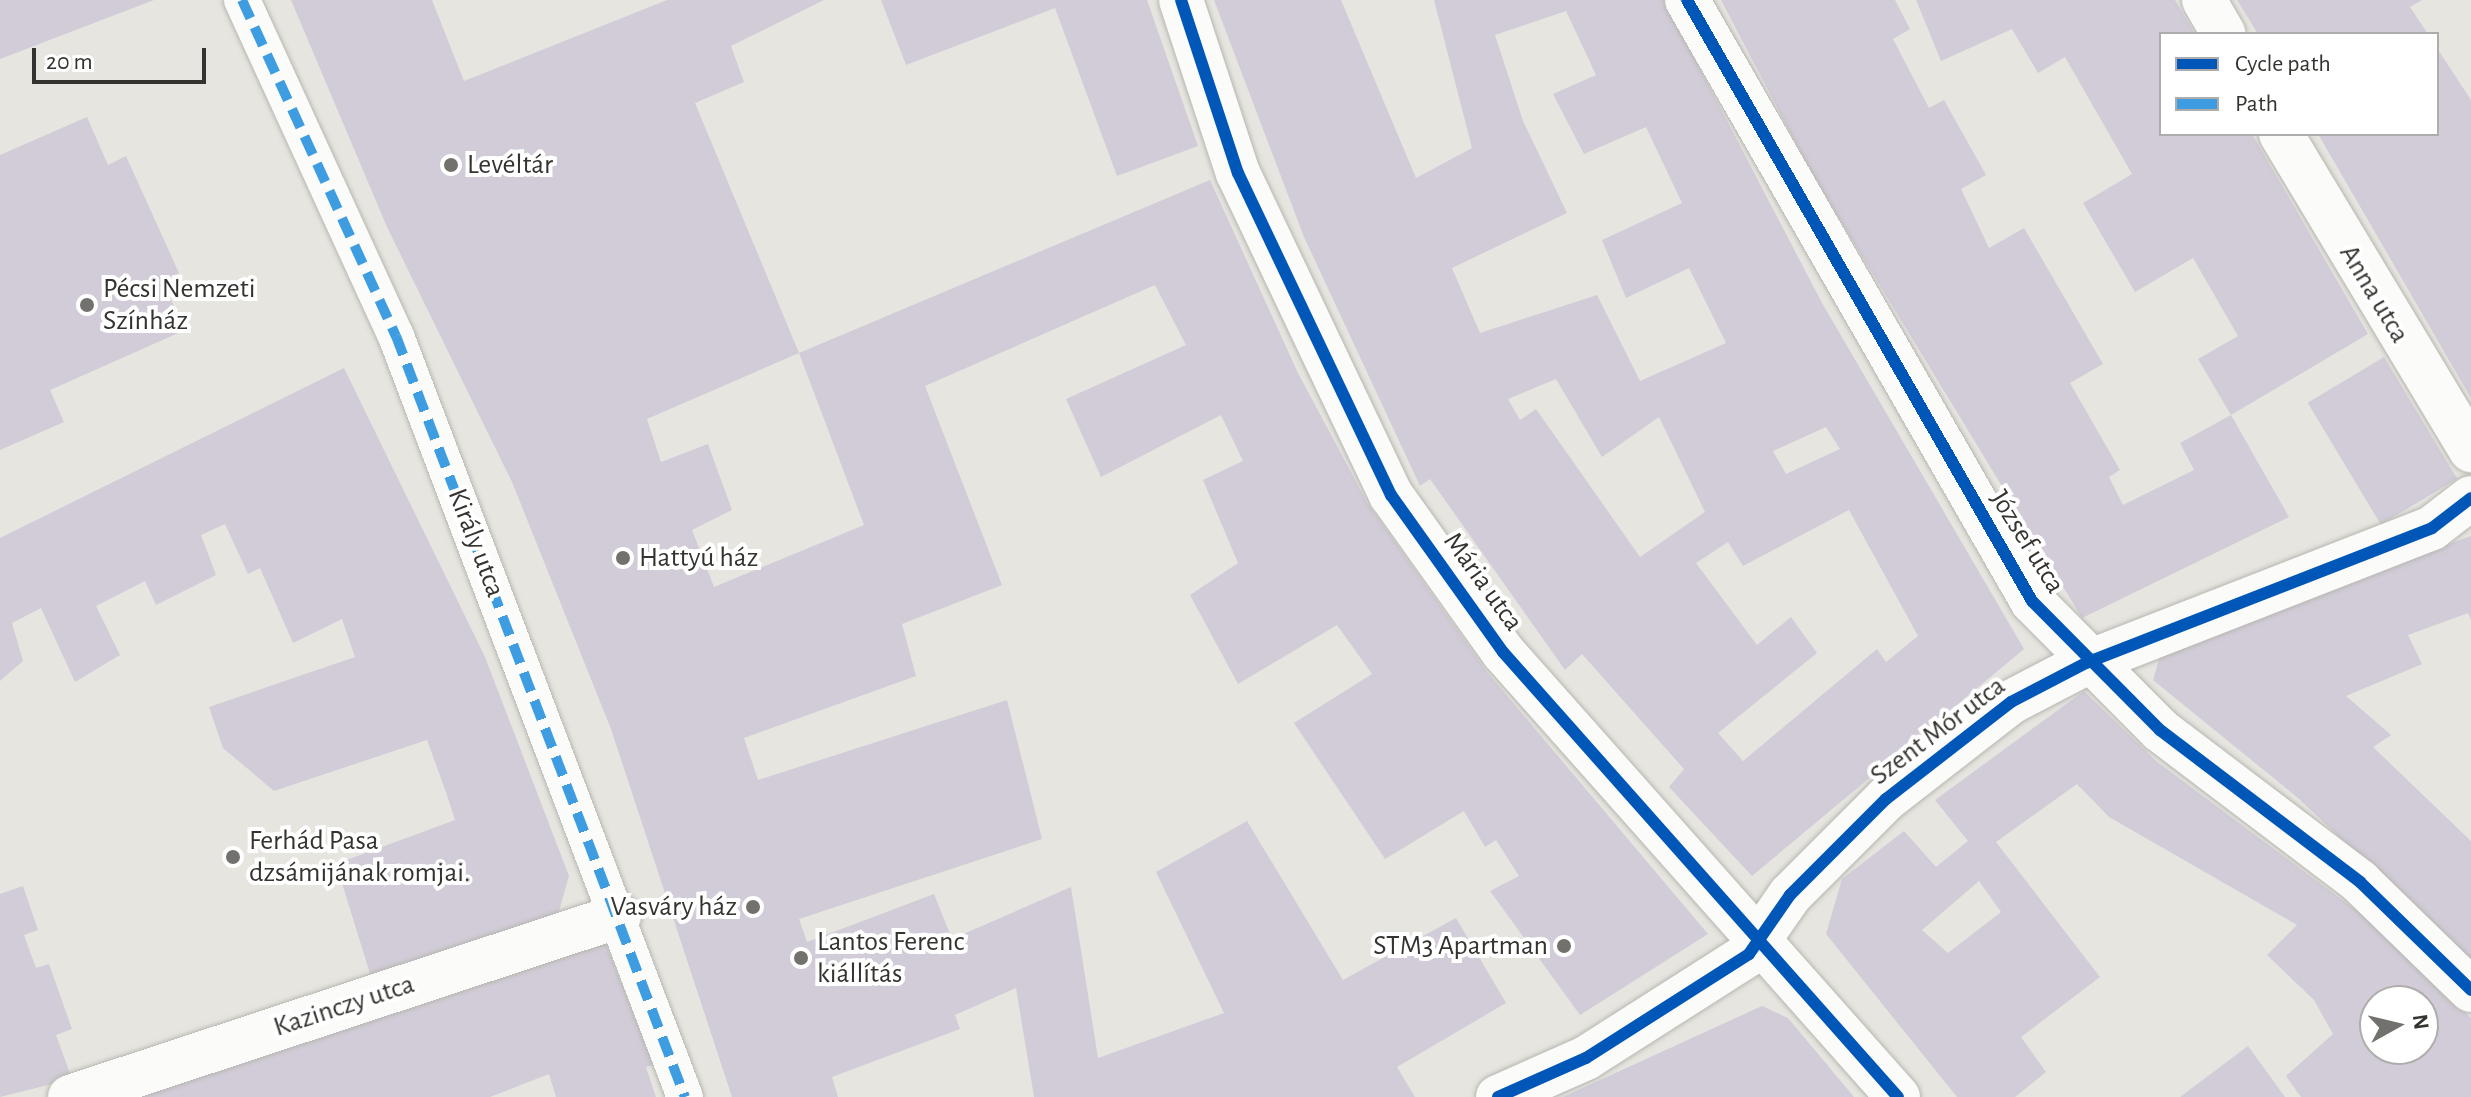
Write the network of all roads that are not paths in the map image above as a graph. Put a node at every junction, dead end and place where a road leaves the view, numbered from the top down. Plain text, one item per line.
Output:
1 (242, 0) edge
2 (1181, 0) edge
3 (1687, 0) edge
4 (2204, 0) edge
5 (2223, 32) edge
6 (2282, 136) edge
7 (2471, 450) edge
8 (2471, 498) edge
9 (2086, 663) junction
10 (619, 916) junction
11 (1762, 943) junction
12 (2471, 990) edge
13 (70, 1097) edge
14 (685, 1097) edge
15 (1498, 1097) edge
16 (1898, 1097) edge

1 - 10 street, Király utca
2 - 11 street, Mária utca
3 - 9 street, József utca
4 - 5 street
6 - 7 street, Anna utca
8 - 9 street, Szent Mór utca
9 - 11 street, Szent Mór utca
9 - 12 street, József utca
10 - 13 street, Kazinczy utca
10 - 14 street, Király utca
11 - 15 street, Szent Mór utca
11 - 16 street, Mária utca

